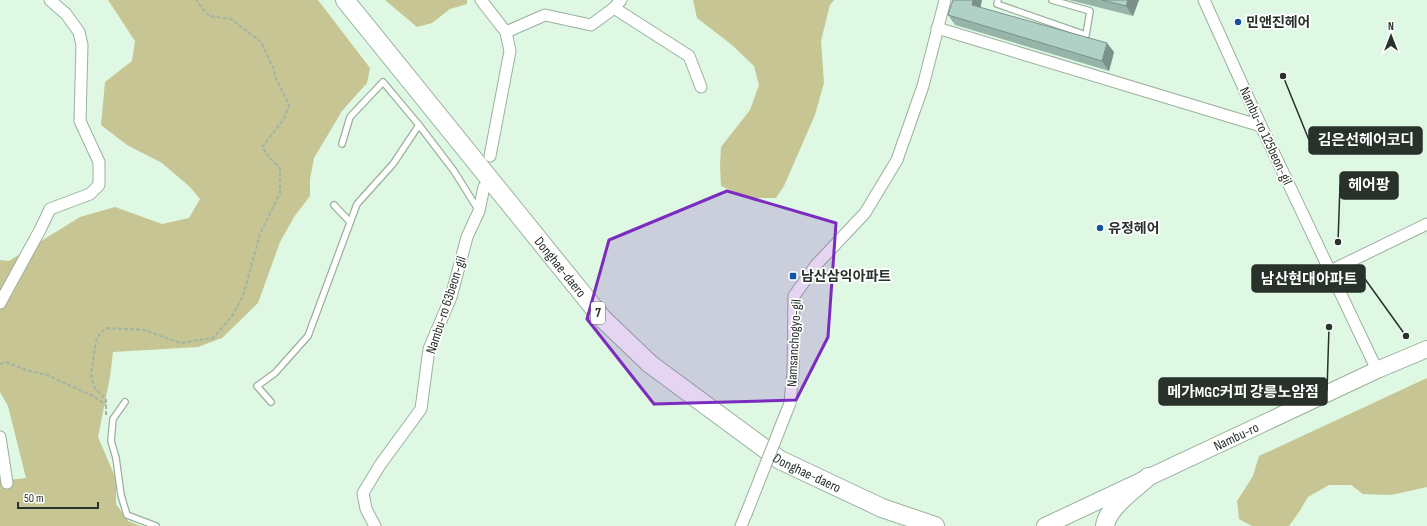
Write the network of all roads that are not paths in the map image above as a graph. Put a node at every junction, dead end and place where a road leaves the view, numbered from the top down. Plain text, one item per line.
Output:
1 (50, 0) edge
2 (345, 0) edge
3 (481, 0) edge
4 (945, 0) edge
5 (998, 0) edge
6 (1052, 0) edge
7 (1204, 0) edge
8 (617, 4) edge
9 (937, 28) junction
10 (506, 32) junction
11 (701, 87) dead end
12 (419, 125) junction
13 (1261, 126) junction
14 (342, 144) dead end
15 (490, 156) dead end
16 (484, 187) dead end
17 (334, 205) dead end
18 (479, 211) junction
19 (350, 222) junction
20 (1427, 224) edge
21 (1330, 271) junction
22 (0, 303) edge
23 (1427, 348) edge
24 (1376, 370) junction
25 (125, 402) dead end
26 (271, 402) dead end
27 (0, 437) edge
28 (1148, 477) junction
29 (7, 483) dead end
30 (882, 508) junction
31 (156, 526) edge
32 (375, 526) edge
33 (741, 526) edge
34 (890, 526) edge
35 (935, 526) edge
36 (1045, 526) edge
37 (1105, 526) edge

1 - 22 street
2 - 30 main road, Donghae-daero / 7
3 - 10 street
4 - 9 street, Namsanchogyo-gil
5 - 6 lane
7 - 13 street, Nambu-ro 125beon-gil
8 - 10 street
8 - 11 street
9 - 13 street
9 - 33 street, Namsanchogyo-gil, bridge
10 - 15 street
12 - 14 lane
12 - 18 lane
12 - 19 lane
13 - 21 street, Nambu-ro 125beon-gil
16 - 18 street, Nambu-ro 63beon-gil
17 - 19 lane
18 - 32 street, Nambu-ro 63beon-gil
19 - 26 lane
20 - 21 street
21 - 24 street, Nambu-ro 125beon-gil
23 - 24 street, Nambu-ro
24 - 28 street, Nambu-ro
25 - 31 lane
27 - 29 street
28 - 36 street, Nambu-ro
28 - 37 main road
30 - 34 main road
30 - 35 main road, Donghae-daero / 7

